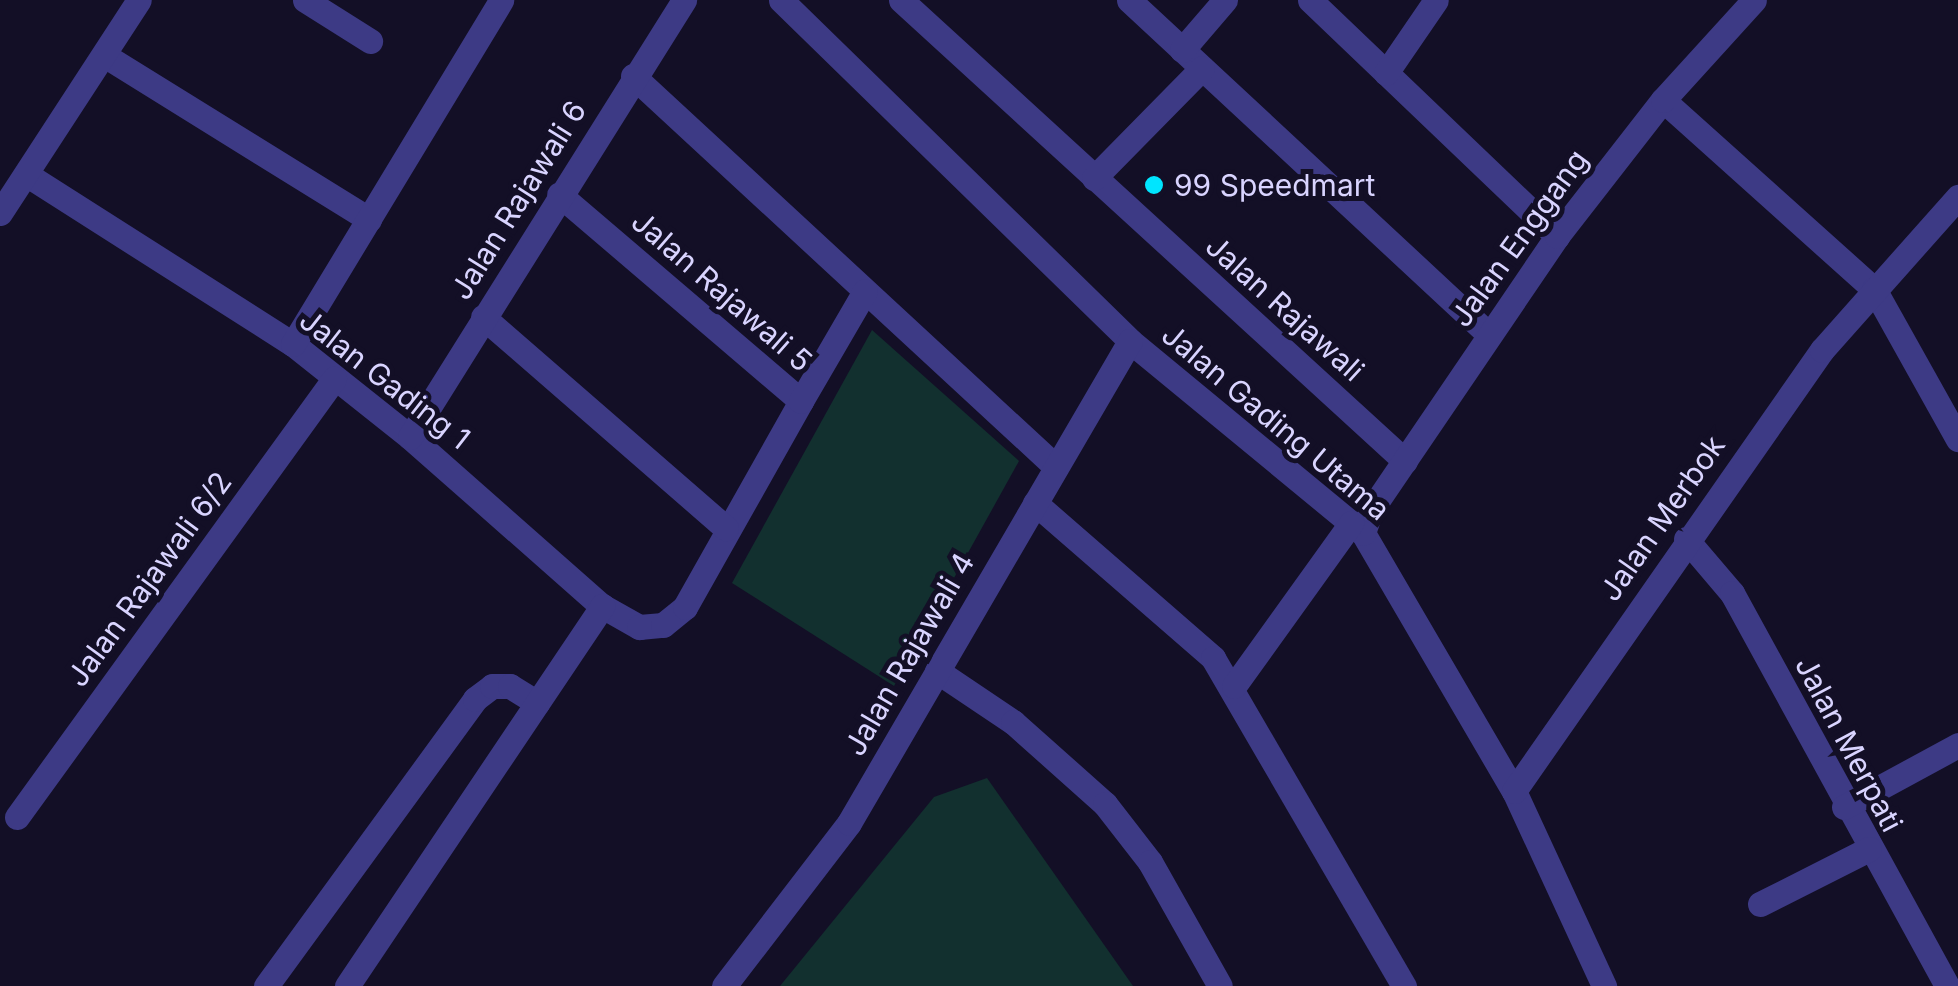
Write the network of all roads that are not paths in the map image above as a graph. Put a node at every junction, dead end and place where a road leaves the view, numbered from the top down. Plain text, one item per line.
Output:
1 (139, 0) edge
2 (306, 0) edge
3 (501, 0) edge
4 (684, 0) edge
5 (781, 0) edge
6 (901, 0) edge
7 (1129, 0) edge
8 (1224, 0) edge
9 (1310, 0) edge
10 (1436, 0) edge
11 (1754, 0) edge
12 (370, 41) dead end
13 (1182, 50) junction
14 (104, 56) junction
15 (1202, 68) junction
16 (1386, 74) junction
17 (633, 76) junction
18 (1663, 100) junction
19 (29, 176) junction
20 (1094, 178) junction
21 (559, 194) junction
22 (1958, 196) edge
23 (2, 207) edge
24 (369, 220) junction
25 (1558, 236) junction
26 (1874, 290) junction
27 (865, 291) junction
28 (483, 316) junction
29 (1488, 334) junction
30 (1130, 341) junction
31 (292, 344) junction
32 (334, 379) junction
33 (800, 402) junction
34 (410, 436) junction
35 (1958, 440) edge
36 (1405, 461) junction
37 (1056, 468) junction
38 (1035, 502) junction
39 (726, 528) junction
40 (1357, 528) junction
41 (1686, 539) junction
42 (602, 606) junction
43 (685, 607) joint
44 (937, 671) junction
45 (1234, 686) junction
46 (537, 703) junction
47 (1958, 745) edge
48 (1514, 790) junction
49 (1844, 806) junction
50 (16, 817) dead end
51 (1869, 849) junction
52 (1760, 904) dead end
53 (266, 986) edge
54 (347, 986) edge
55 (724, 986) edge
56 (1220, 986) edge
57 (1404, 986) edge
58 (1604, 986) edge
59 (1947, 986) edge

1 - 14 street
2 - 12 street
3 - 24 street
4 - 17 street, Jalan Rajawali 6
5 - 30 street, Jalan Gading Utama
6 - 20 street, Jalan Rajawali
7 - 13 street
8 - 13 street
9 - 16 street
10 - 16 street
11 - 18 street, Jalan Enggang
13 - 15 street
14 - 19 street
14 - 24 street
15 - 20 street
15 - 29 street
16 - 25 street
17 - 21 street, Jalan Rajawali 6
17 - 27 street
18 - 25 street, Jalan Enggang
18 - 26 street
19 - 23 street
19 - 31 street, Jalan Gading 1
20 - 36 street, Jalan Rajawali
21 - 28 street, Jalan Rajawali 6
21 - 33 street, Jalan Rajawali 5
22 - 26 street, Jalan Merbok
24 - 31 street
25 - 29 street, Jalan Enggang
26 - 35 street
26 - 41 street, Jalan Merbok
27 - 33 street
27 - 37 street
28 - 34 street, Jalan Rajawali 6
28 - 39 street
29 - 36 street, Jalan Enggang
30 - 37 street, Jalan Rajawali 4
30 - 40 street, Jalan Gading Utama
31 - 32 street, Jalan Gading 1
32 - 34 street, Jalan Gading 1
32 - 50 street, Jalan Rajawali 6/2
33 - 39 street, Jalan Rajawali 5
34 - 42 street, Jalan Gading 1
36 - 40 street, Jalan Enggang
37 - 38 street, Jalan Rajawali 4
38 - 44 street, Jalan Rajawali 4
38 - 45 street
39 - 43 street, Jalan Rajawali 5
40 - 45 street, Jalan Enggang
40 - 48 street, Jalan Gading Utama
41 - 48 street, Jalan Merbok
41 - 49 street, Jalan Merpati
42 - 43 street, Jalan Gading 1
42 - 46 street
44 - 55 street, Jalan Rajawali 4
44 - 56 street
45 - 57 street
46 - 53 street
46 - 54 street
47 - 49 street
48 - 58 street, Jalan Gading Utama
49 - 51 street, Jalan Merpati
51 - 52 street
51 - 59 street, Jalan Merpati

